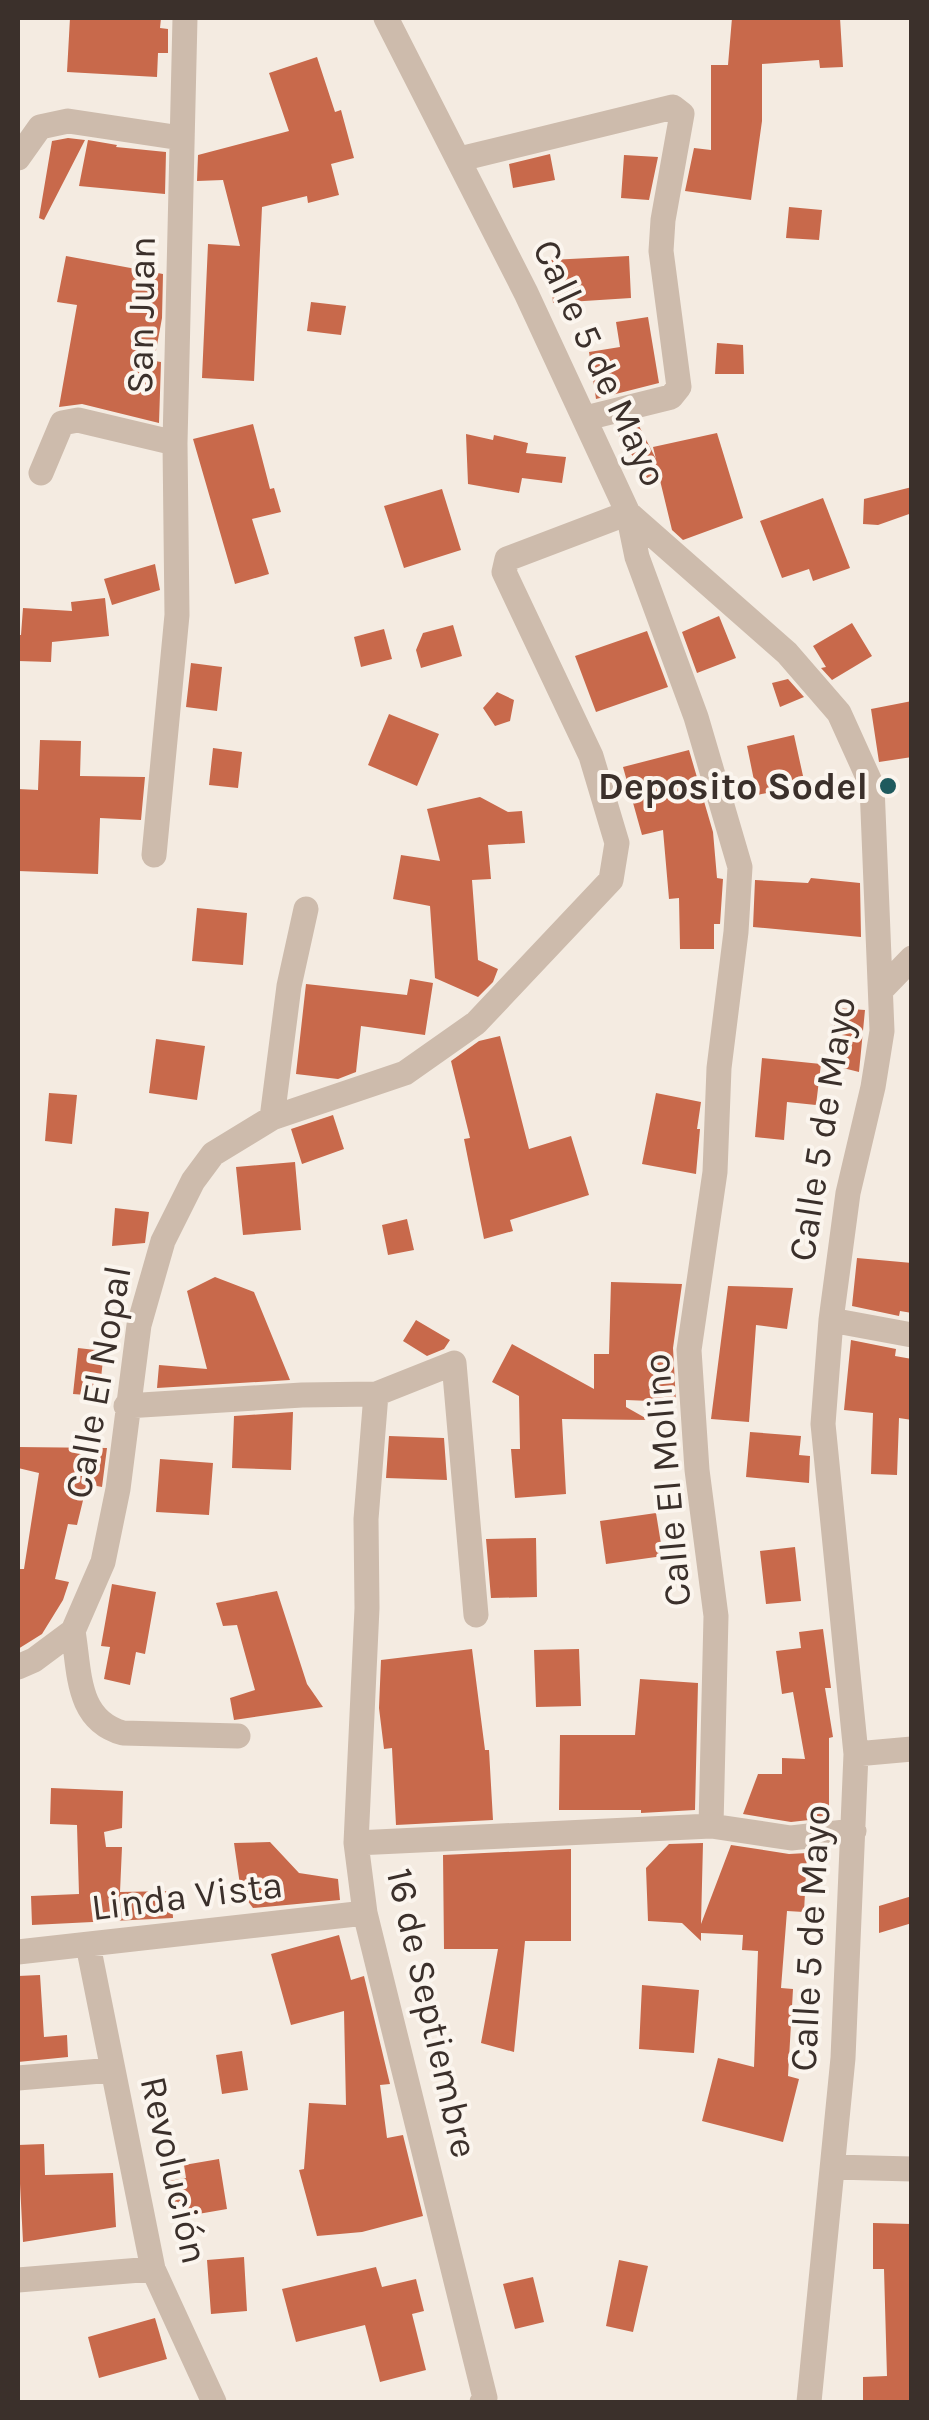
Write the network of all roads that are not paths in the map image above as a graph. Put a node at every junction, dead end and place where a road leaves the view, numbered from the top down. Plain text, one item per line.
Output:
1 (185, 18) edge
2 (386, 18) edge
3 (181, 138) junction
4 (18, 158) edge
5 (460, 159) junction
6 (586, 418) junction
7 (175, 443) junction
8 (41, 473) dead end
9 (628, 513) junction
10 (154, 855) dead end
11 (306, 908) dead end
12 (912, 958) edge
13 (882, 990) junction
14 (272, 1118) junction
15 (831, 1320) junction
16 (912, 1336) edge
17 (376, 1394) junction
18 (126, 1406) junction
19 (476, 1614) dead end
20 (73, 1631) junction
21 (18, 1667) edge
22 (238, 1736) dead end
23 (912, 1749) edge
24 (856, 1754) junction
25 (711, 1826) junction
26 (854, 1831) junction
27 (356, 1843) junction
28 (365, 1912) junction
29 (88, 1945) junction
30 (18, 1952) edge
31 (113, 2070) junction
32 (18, 2078) edge
33 (834, 2166) junction
34 (912, 2169) edge
35 (153, 2269) junction
36 (18, 2280) edge
37 (214, 2402) edge
38 (482, 2402) edge
39 (808, 2402) edge

1 - 3 street, San Juan
2 - 5 street, Calle 5 de Mayo
3 - 4 street
3 - 7 street, San Juan
5 - 6 street, Calle 5 de Mayo
5 - 6 street
6 - 9 street, Calle 5 de Mayo
7 - 8 street
7 - 10 street, San Juan
9 - 13 street, Calle 5 de Mayo
9 - 14 street, Calle El Nopal
9 - 25 street, Calle El Molino
11 - 14 street
12 - 13 street
13 - 15 street, Calle 5 de Mayo
14 - 18 street, Calle El Nopal
15 - 16 street
15 - 24 street, Calle 5 de Mayo
17 - 18 street
17 - 19 street
17 - 27 street, 16 de Septiembre
18 - 20 street, Calle El Nopal
20 - 21 street
20 - 22 street
23 - 24 street
24 - 26 street, Calle 5 de Mayo
25 - 26 street
25 - 27 street
26 - 33 street, Calle 5 de Mayo
27 - 28 street, 16 de Septiembre
28 - 29 street, Linda Vista
28 - 38 street, 16 de Septiembre
29 - 30 street, Linda Vista
29 - 31 street, Revolución
31 - 32 street
31 - 35 street, Revolución
33 - 34 street
33 - 39 street, Calle 5 de Mayo
35 - 36 street
35 - 37 street, Revolución

